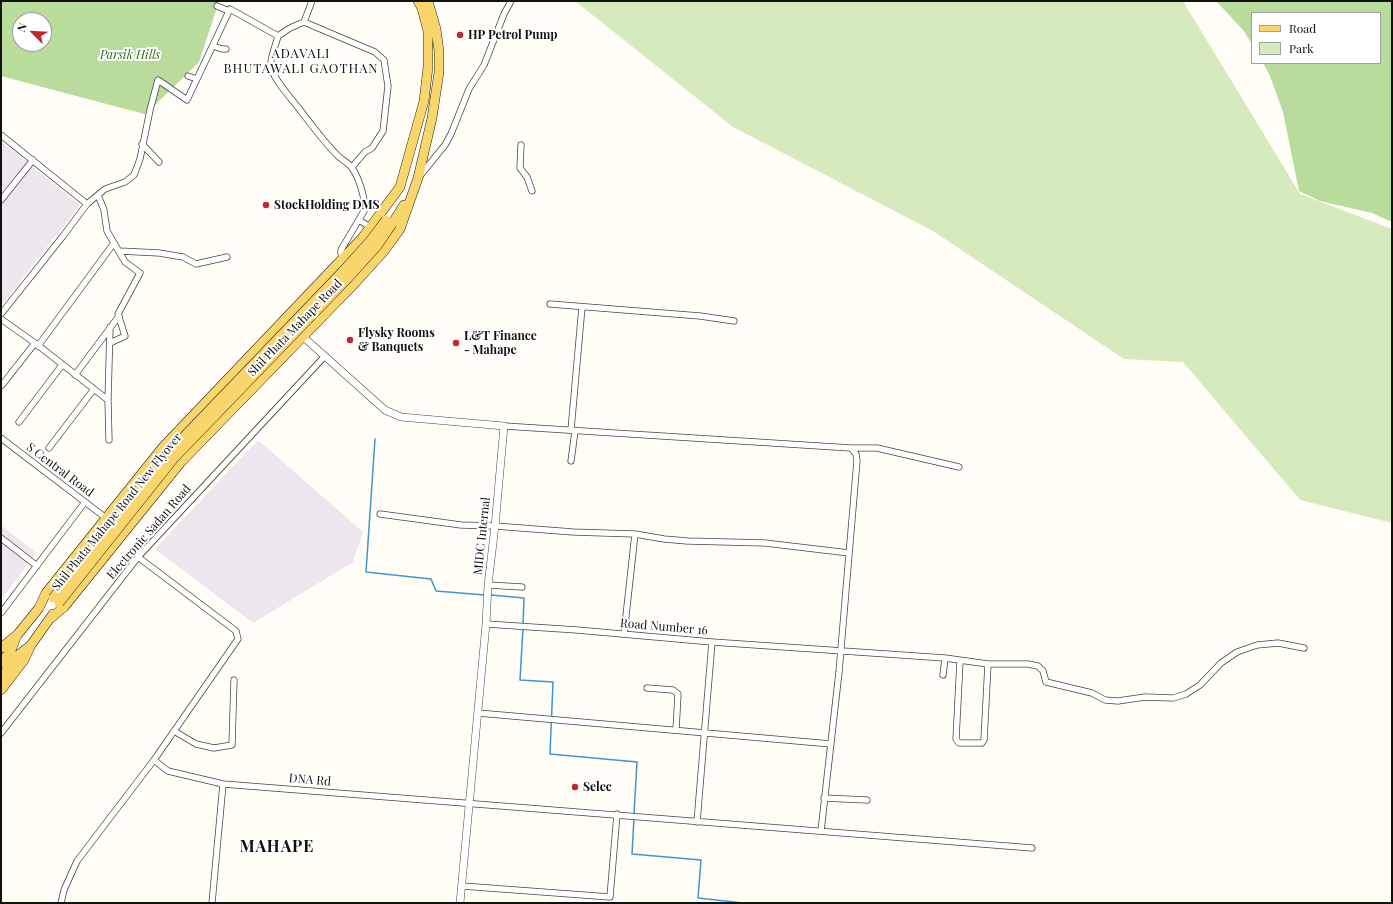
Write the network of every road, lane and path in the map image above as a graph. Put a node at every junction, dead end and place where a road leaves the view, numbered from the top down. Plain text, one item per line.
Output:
1 (312, 1) edge
2 (418, 1) edge
3 (428, 1) edge
4 (512, 1) edge
5 (217, 6) dead end
6 (229, 12) junction
7 (304, 22) junction
8 (278, 36) junction
9 (213, 46) junction
10 (226, 49) dead end
11 (188, 76) dead end
12 (197, 80) junction
13 (1, 135) edge
14 (142, 144) junction
15 (521, 145) dead end
16 (33, 160) junction
17 (159, 162) dead end
18 (352, 168) junction
19 (418, 178) junction
20 (400, 187) junction
21 (532, 191) dead end
22 (412, 192) junction
23 (98, 195) junction
24 (1, 200) edge
25 (87, 204) junction
26 (359, 220) junction
27 (389, 222) junction
28 (370, 227) junction
29 (114, 242) junction
30 (120, 251) junction
31 (227, 257) dead end
32 (343, 258) junction
33 (361, 276) junction
34 (550, 304) dead end
35 (582, 307) junction
36 (1, 314) edge
37 (119, 316) junction
38 (1, 319) edge
39 (286, 320) junction
40 (734, 321) dead end
41 (110, 327) junction
42 (304, 337) junction
43 (110, 343) junction
44 (37, 345) junction
45 (325, 356) junction
46 (62, 365) junction
47 (75, 375) junction
48 (2, 385) dead end
49 (94, 389) junction
50 (108, 400) junction
51 (18, 422) dead end
52 (504, 426) junction
53 (573, 430) junction
54 (1, 438) edge
55 (110, 440) dead end
56 (49, 448) dead end
57 (851, 448) junction
58 (572, 461) dead end
59 (958, 467) dead end
60 (85, 502) junction
61 (380, 514) dead end
62 (106, 518) junction
63 (495, 526) junction
64 (635, 534) junction
65 (1, 538) edge
66 (850, 553) junction
67 (138, 557) junction
68 (37, 566) junction
69 (488, 585) junction
70 (522, 588) dead end
71 (56, 600) junction
72 (39, 608) junction
73 (1, 613) edge
74 (51, 618) junction
75 (486, 624) junction
76 (18, 634) junction
77 (624, 634) junction
78 (712, 642) junction
79 (31, 645) junction
80 (1, 648) edge
81 (1304, 648) dead end
82 (841, 651) junction
83 (14, 653) junction
84 (945, 658) junction
85 (960, 661) junction
86 (1, 663) edge
87 (988, 664) junction
88 (943, 675) dead end
89 (1, 677) edge
90 (234, 680) dead end
91 (647, 688) dead end
92 (1, 690) edge
93 (478, 713) junction
94 (676, 730) junction
95 (174, 731) junction
96 (1, 733) edge
97 (704, 733) junction
98 (831, 744) junction
99 (154, 760) junction
100 (222, 784) junction
101 (824, 798) junction
102 (867, 800) dead end
103 (470, 803) junction
104 (619, 814) junction
105 (697, 822) junction
106 (821, 831) junction
107 (1032, 848) dead end
108 (462, 886) junction
109 (61, 903) edge
110 (212, 903) edge
111 (460, 903) edge

1 - 7 street
2 - 20 main road, Shil Phata Mahape Road
3 - 19 main road, Shil Phata Mahape Road
4 - 19 street
5 - 6 street
6 - 8 street
6 - 9 street
7 - 8 street
7 - 18 street
8 - 18 street
9 - 10 street
9 - 12 street
11 - 12 street
12 - 14 street
13 - 16 street
14 - 17 street
14 - 23 street
15 - 21 street
16 - 24 street
16 - 25 street
18 - 26 street
19 - 22 main road, Shil Phata Mahape Road
20 - 27 main road, Shil Phata Mahape Road New Flyover
20 - 28 main road, Shil Phata Mahape Road
22 - 27 main road, Shil Phata Mahape Road New Flyover
22 - 33 main road, Shil Phata Mahape Road
23 - 25 street
23 - 29 street
25 - 36 street
26 - 28 street
26 - 32 street
27 - 71 main road, Shil Phata Mahape Road New Flyover, bridge
28 - 32 main road, Shil Phata Mahape Road
29 - 30 street
29 - 44 street
30 - 31 street
30 - 37 street
32 - 33 street
32 - 39 main road, Shil Phata Mahape Road
33 - 42 main road, Shil Phata Mahape Road
34 - 35 street
35 - 40 street
35 - 53 street
37 - 41 street
37 - 43 street
38 - 44 street
39 - 42 street
39 - 62 main road, Shil Phata Mahape Road
41 - 43 street
41 - 47 street
42 - 45 street
42 - 74 main road, Shil Phata Mahape Road
43 - 50 street
44 - 46 street
44 - 48 street
45 - 52 street
45 - 67 street, Electronic Sadan Road
46 - 47 street
46 - 51 street
47 - 49 street
49 - 50 street
49 - 56 street
50 - 55 street
52 - 53 street
52 - 63 street, MIDC Internal
53 - 57 street
53 - 58 street
54 - 60 street, S Central Road
57 - 59 street
57 - 66 street
60 - 62 street, S Central Road
60 - 68 street
61 - 63 street
62 - 72 main road, Shil Phata Mahape Road
63 - 64 street
63 - 69 street, MIDC Internal
64 - 66 street
64 - 77 street
65 - 68 street
66 - 82 street
67 - 95 street
67 - 96 street, Electronic Sadan Road
68 - 73 street
69 - 70 street
69 - 75 street, MIDC Internal
71 - 72 main road, Shil Phata Mahape Road New Flyover
71 - 74 main road, Shil Phata Mahape Road New Flyover
72 - 76 main road
74 - 79 main road
75 - 77 street, Road Number 16
75 - 93 street, MIDC Internal
76 - 80 main road
76 - 83 main road
77 - 78 street, Road Number 16
78 - 82 street, Road Number 16
78 - 97 street
79 - 83 main road
79 - 92 main road
81 - 87 street, Road Number 16
82 - 84 street, Road Number 16
82 - 98 street
83 - 86 main road
83 - 89 main road
84 - 85 street, Road Number 16
84 - 88 street
85 - 87 street, Road Number 16
85 - 87 street
90 - 95 street
91 - 94 street
93 - 94 street
93 - 103 street, MIDC Internal
94 - 97 street
95 - 99 street
97 - 98 street
97 - 105 street
98 - 101 street
99 - 100 street, DNA Rd
99 - 109 street
100 - 103 street, DNA Rd
100 - 110 street
101 - 102 street
101 - 106 street
103 - 104 street, DNA Rd
103 - 108 street, MIDC Internal
104 - 105 street, DNA Rd
104 - 108 street
105 - 106 street, DNA Rd
106 - 107 street, DNA Rd
108 - 111 street, MIDC Internal

